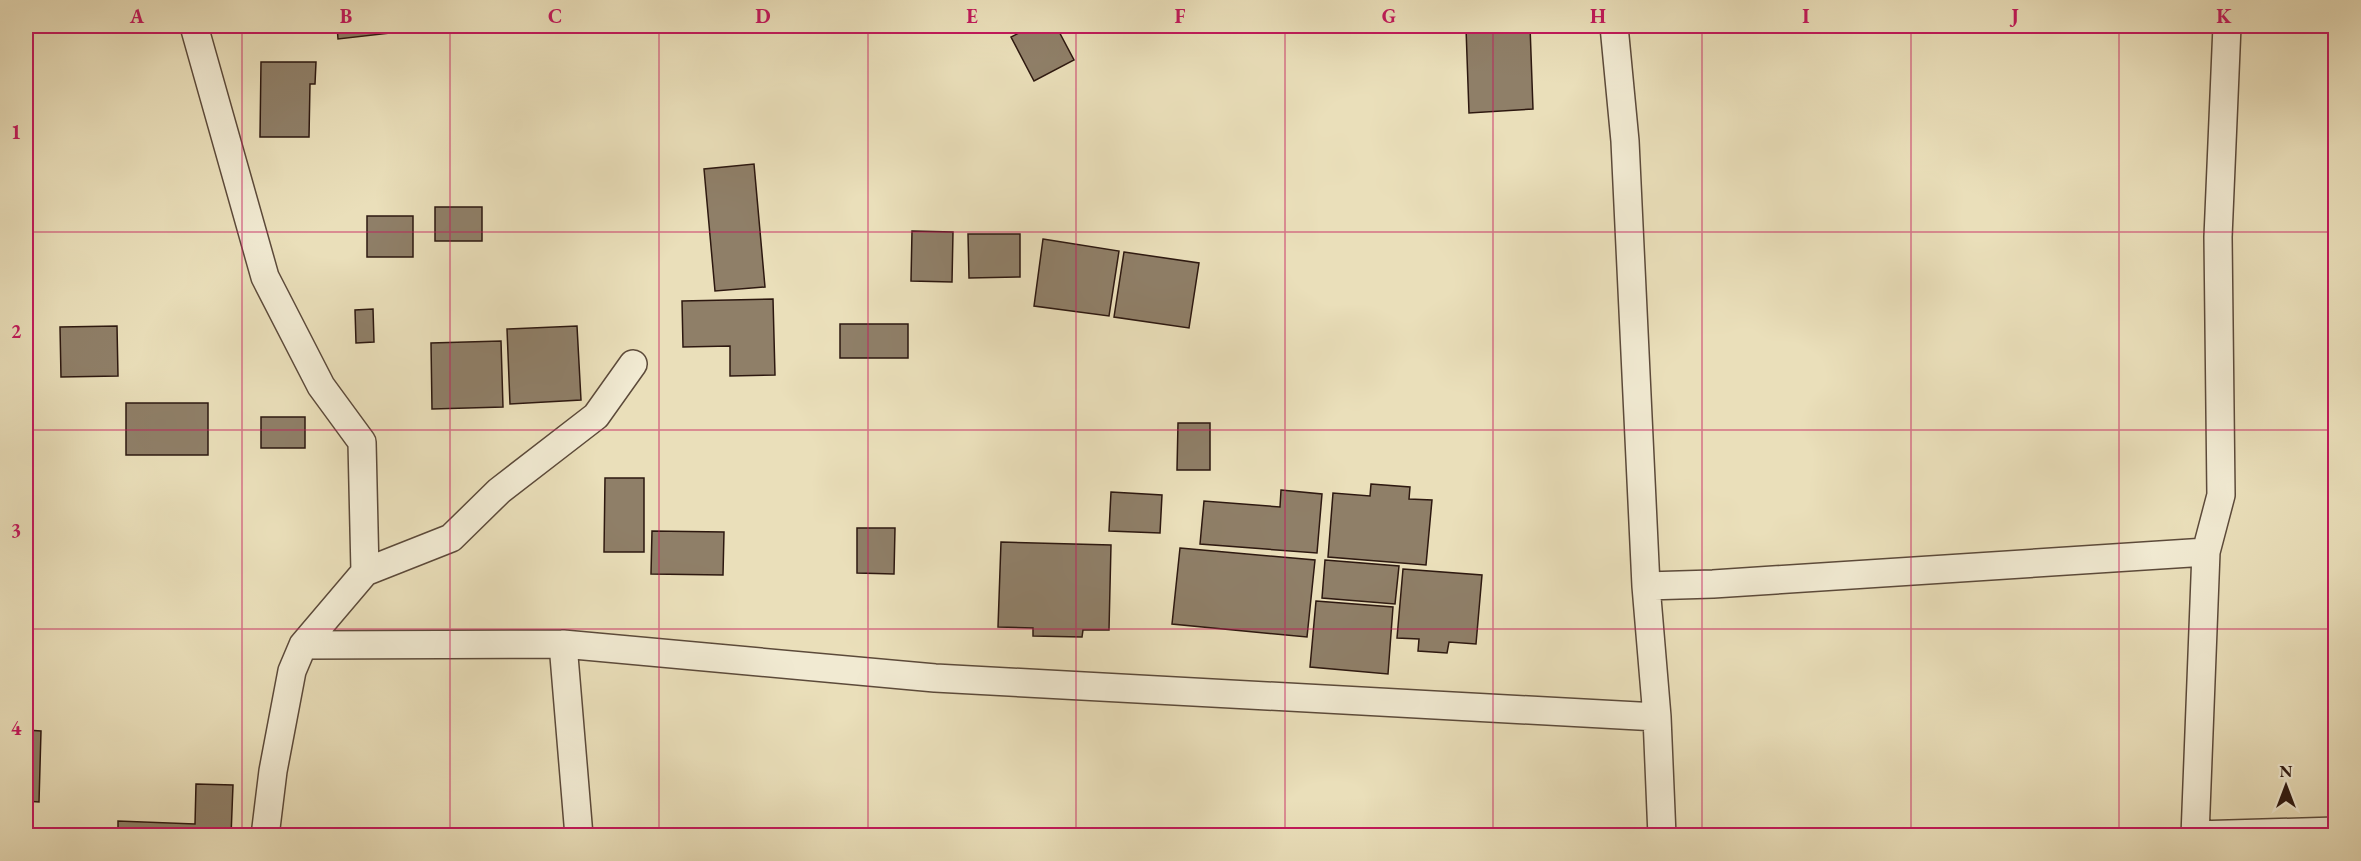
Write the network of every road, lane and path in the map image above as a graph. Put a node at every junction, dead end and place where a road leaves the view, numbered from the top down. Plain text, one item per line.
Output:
1 (194, 26) edge
2 (1614, 26) edge
3 (2228, 26) edge
4 (633, 364) dead end
5 (2206, 552) junction
6 (365, 572) junction
7 (1646, 586) junction
8 (562, 644) junction
9 (303, 645) junction
10 (1657, 717) junction
11 (2336, 831) edge
12 (2194, 835) edge
13 (265, 836) edge
14 (579, 836) edge
15 (1662, 836) edge

1 - 6 street
2 - 7 street
3 - 5 street
4 - 6 street
5 - 7 street
5 - 12 street
6 - 9 street
7 - 10 street
8 - 9 street
8 - 10 street
8 - 14 street
9 - 13 street
10 - 15 street
11 - 12 street

